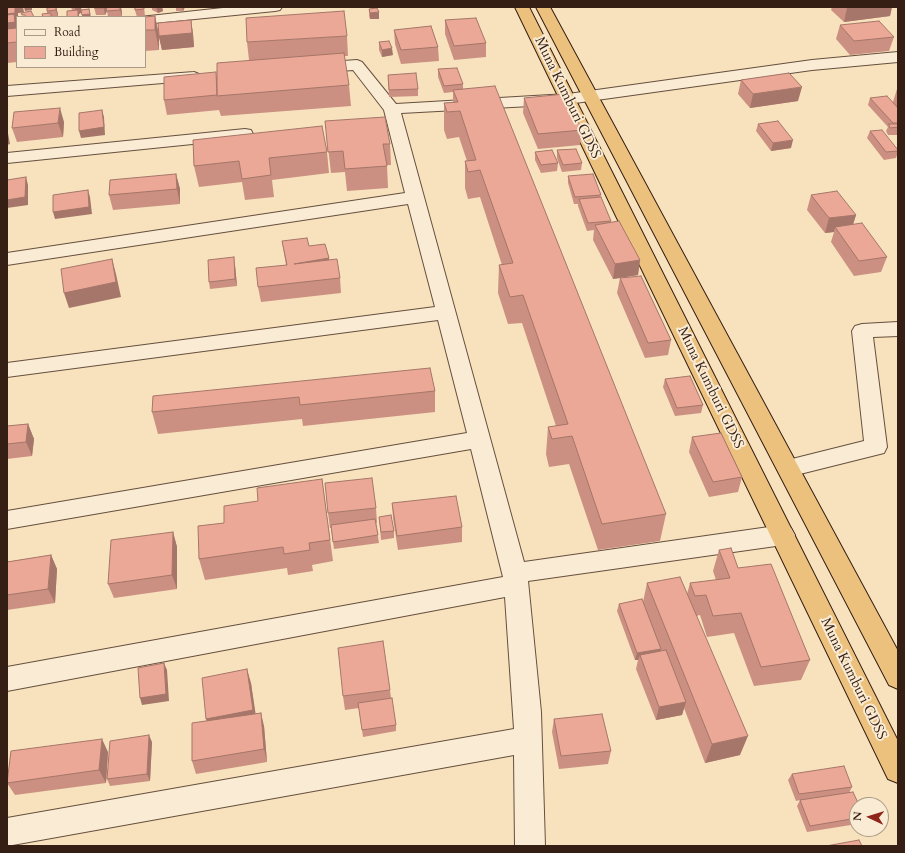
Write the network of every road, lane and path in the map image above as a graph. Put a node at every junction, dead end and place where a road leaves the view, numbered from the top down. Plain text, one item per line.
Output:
1 (275, 7) edge
2 (522, 7) edge
3 (543, 7) edge
4 (213, 10) edge
5 (146, 20) edge
6 (896, 59) edge
7 (302, 69) edge
8 (206, 76) edge
9 (7, 91) edge
10 (589, 97) junction
11 (568, 99) junction
12 (389, 116) junction
13 (260, 133) edge
14 (7, 158) edge
15 (416, 196) junction
16 (7, 259) edge
17 (446, 312) junction
18 (898, 329) edge
19 (7, 370) edge
20 (479, 439) junction
21 (788, 468) junction
22 (7, 520) edge
23 (783, 535) junction
24 (515, 579) junction
25 (898, 677) edge
26 (7, 679) edge
27 (528, 740) junction
28 (898, 770) edge
29 (7, 832) edge
30 (530, 846) edge

1 - 4 street
2 - 11 highway, Muna Kumburi GDSS
3 - 10 highway, Muna Kumburi GDSS
4 - 5 street
6 - 10 street
7 - 12 street
8 - 9 street
10 - 11 street
10 - 21 highway, Muna Kumburi GDSS
11 - 12 street
11 - 23 highway, Muna Kumburi GDSS
12 - 15 street
13 - 14 street
15 - 16 street
15 - 17 street
17 - 19 street
17 - 20 street
18 - 21 street
20 - 22 street
20 - 24 street
21 - 25 highway, Muna Kumburi GDSS
23 - 24 street
23 - 28 highway, Muna Kumburi GDSS
24 - 26 street
24 - 27 street
27 - 29 street
27 - 30 street

